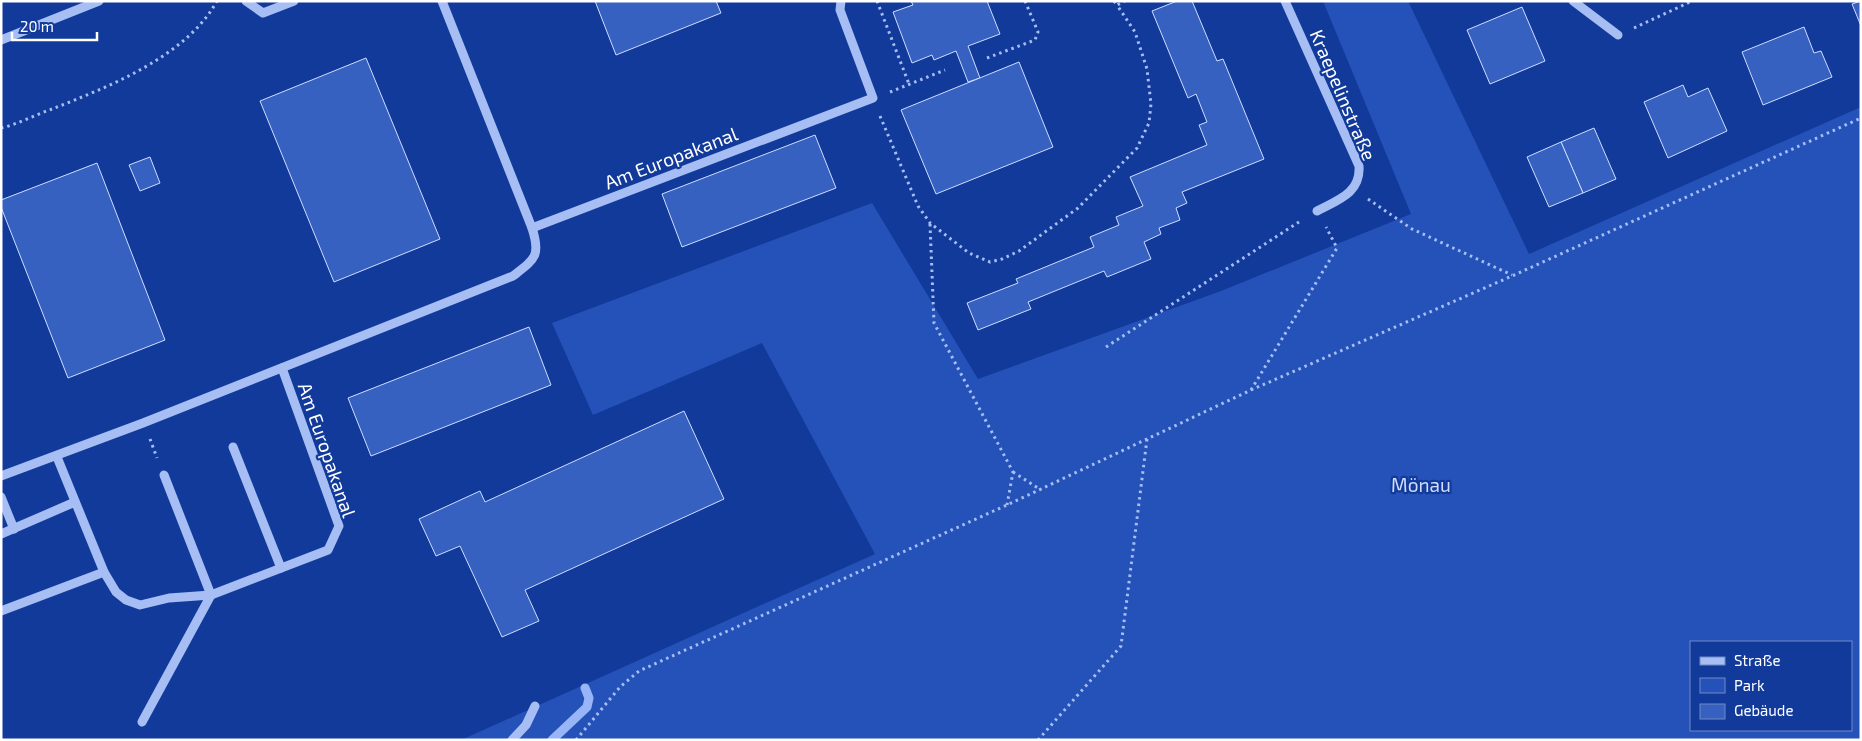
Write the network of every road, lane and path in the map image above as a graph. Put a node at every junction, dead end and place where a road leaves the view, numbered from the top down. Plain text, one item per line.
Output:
1 (99, 1) edge
2 (217, 1) edge
3 (246, 1) edge
4 (294, 1) edge
5 (442, 1) edge
6 (841, 1) edge
7 (877, 1) edge
8 (1026, 1) edge
9 (1114, 1) edge
10 (1125, 1) edge
11 (1285, 1) edge
12 (1573, 1) edge
13 (1692, 1) edge
14 (1117, 5) junction
15 (1618, 35) joint
16 (1, 40) edge
17 (987, 58) dead end
18 (945, 70) dead end
19 (909, 84) junction
20 (873, 98) junction
21 (1861, 118) edge
22 (1, 128) edge
23 (1354, 189) junction
24 (1317, 211) junction
25 (930, 223) junction
26 (532, 228) junction
27 (1512, 276) junction
28 (1106, 347) dead end
29 (282, 368) junction
30 (1251, 390) junction
31 (143, 423) junction
32 (1147, 439) junction
33 (233, 447) dead end
34 (57, 457) junction
35 (1013, 472) junction
36 (164, 475) joint
37 (1, 476) edge
38 (1041, 490) junction
39 (1, 497) edge
40 (75, 502) junction
41 (1007, 505) junction
42 (14, 529) junction
43 (1, 534) edge
44 (281, 568) junction
45 (104, 572) junction
46 (211, 595) junction
47 (1, 611) edge
48 (535, 706) dead end
49 (142, 722) dead end
50 (512, 740) edge
51 (576, 740) edge
52 (1038, 740) edge

1 - 16 street
2 - 22 path
3 - 4 street
5 - 26 street, Am Europakanal
6 - 20 street
7 - 19 path
8 - 17 path
9 - 14 path
10 - 14 path
11 - 23 street, Kraepelinstraße
12 - 15 street
13 - 15 path
14 - 25 path
18 - 19 path
19 - 20 path
20 - 25 path
20 - 26 street, Am Europakanal
21 - 27 path
23 - 24 street, Kraepelinstraße
23 - 27 path
24 - 28 path
24 - 30 path
25 - 35 path
26 - 29 street, Am Europakanal
27 - 30 path
29 - 31 street, Am Europakanal
29 - 44 street, Am Europakanal
30 - 32 path
31 - 34 street, Am Europakanal
31 - 36 path
32 - 38 path
32 - 52 path
33 - 44 street
34 - 37 street, Am Europakanal
34 - 40 street, Am Europakanal
35 - 38 path
35 - 41 path
36 - 46 street
38 - 41 path
39 - 42 street
40 - 42 street
40 - 45 street, Am Europakanal
41 - 51 path
42 - 43 street
44 - 46 street, Am Europakanal
45 - 46 street, Am Europakanal
45 - 47 street
46 - 49 street
48 - 50 street

